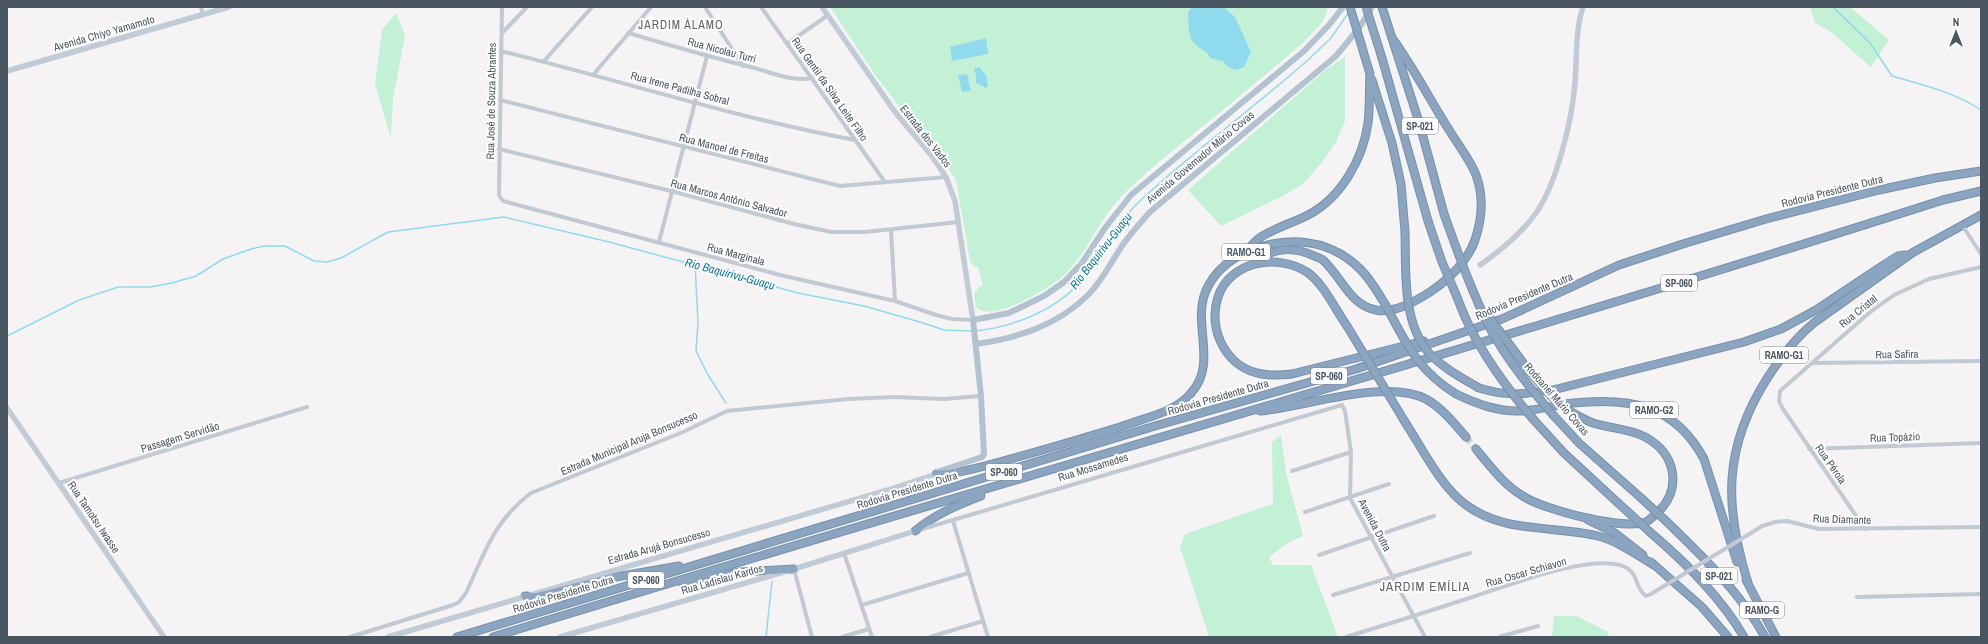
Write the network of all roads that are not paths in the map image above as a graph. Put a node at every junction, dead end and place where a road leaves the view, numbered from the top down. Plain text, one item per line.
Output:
1 (201, 7) edge
2 (229, 7) edge
3 (502, 7) edge
4 (527, 7) edge
5 (592, 7) edge
6 (651, 7) edge
7 (705, 7) edge
8 (761, 7) edge
9 (822, 7) edge
10 (1343, 7) edge
11 (1350, 7) edge
12 (1366, 7) edge
13 (1372, 7) edge
14 (1382, 7) edge
15 (1583, 7) edge
16 (203, 15) junction
17 (828, 15) junction
18 (502, 33) junction
19 (628, 33) junction
20 (1392, 38) junction
21 (787, 44) junction
22 (501, 51) junction
23 (708, 56) junction
24 (544, 61) junction
25 (743, 66) junction
26 (7, 71) edge
27 (592, 74) junction
28 (1370, 74) junction
29 (812, 78) junction
30 (500, 100) junction
31 (695, 102) junction
32 (855, 140) junction
33 (683, 146) junction
34 (499, 149) junction
35 (1981, 171) edge
36 (946, 177) junction
37 (885, 182) junction
38 (671, 191) junction
39 (1981, 191) edge
40 (499, 195) joint
41 (1981, 215) edge
42 (958, 222) junction
43 (1962, 225) junction
44 (891, 230) junction
45 (659, 242) junction
46 (1245, 253) junction
47 (1912, 253) junction
48 (1981, 254) edge
49 (1255, 264) junction
50 (1480, 265) dead end
51 (1981, 267) edge
52 (895, 301) junction
53 (1482, 309) junction
54 (973, 320) junction
55 (1463, 332) junction
56 (975, 341) junction
57 (1981, 361) edge
58 (1813, 363) junction
59 (1456, 394) joint
60 (981, 396) junction
61 (307, 407) dead end
62 (7, 408) edge
63 (1784, 409) joint
64 (1346, 411) joint
65 (1246, 412) junction
66 (1466, 437) tunnel mouth
67 (1981, 443) edge
68 (1476, 449) tunnel mouth
69 (1809, 449) junction
70 (1351, 452) junction
71 (1292, 471) dead end
72 (936, 474) junction
73 (1012, 482) junction
74 (59, 483) junction
75 (1389, 484) dead end
76 (1350, 498) junction
77 (1305, 512) dead end
78 (1434, 516) dead end
79 (1579, 516) junction
80 (952, 521) junction
81 (1981, 527) edge
82 (1865, 529) junction
83 (915, 531) junction
84 (1371, 537) junction
85 (844, 553) junction
86 (1470, 553) dead end
87 (1319, 554) dead end
88 (695, 565) junction
89 (1654, 565) junction
90 (794, 569) junction
91 (968, 573) junction
92 (1392, 576) junction
93 (1748, 583) junction
94 (660, 586) junction
95 (1651, 594) joint
96 (1981, 594) edge
97 (1333, 595) dead end
98 (525, 596) junction
99 (1857, 597) dead end
100 (862, 605) junction
101 (1414, 616) junction
102 (983, 621) junction
103 (1538, 626) dead end
104 (869, 629) junction
105 (164, 637) edge
106 (350, 637) edge
107 (388, 637) edge
108 (457, 637) edge
109 (493, 637) edge
110 (560, 637) edge
111 (812, 637) edge
112 (842, 637) edge
113 (872, 637) edge
114 (930, 637) edge
115 (988, 637) edge
116 (1346, 637) edge
117 (1425, 637) edge
118 (1499, 637) edge
119 (1728, 637) edge
120 (1744, 637) edge
121 (1765, 637) edge
122 (1776, 637) edge

1 - 16 street
2 - 16 street, Avenida Chiyo Yamamoto
3 - 18 street, Rua José de Souza Abrantes
4 - 18 street
5 - 24 street
6 - 19 street
7 - 25 street
8 - 21 street, Rua Gentil da Silva Leite Filho
9 - 17 street, Estrada dos Vados
10 - 54 main road, Avenida Governador Mário Covas
11 - 28 highway, bridge
12 - 120 highway, SP-021, bridge
13 - 56 main road, Avenida Governador Mário Covas
14 - 20 highway, Rodoanel Mário Covas / SP-021
15 - 50 street
16 - 26 street, Avenida Chiyo Yamamoto
17 - 21 street
17 - 36 street, Estrada dos Vados
18 - 22 street, Rua José de Souza Abrantes
19 - 23 street, Rua Nicolau Turri
19 - 27 street
20 - 49 highway
20 - 53 highway, Rodoanel Mário Covas / SP-021, bridge
21 - 29 street, Rua Gentil da Silva Leite Filho
22 - 24 street, Rua Irene Padilha Sobral
22 - 30 street, Rua José de Souza Abrantes
23 - 25 street, Rua Nicolau Turri
23 - 31 street
24 - 27 street, Rua Irene Padilha Sobral
25 - 29 street, Rua Nicolau Turri
27 - 31 street, Rua Irene Padilha Sobral
28 - 46 highway
28 - 47 highway, bridge
29 - 32 street, Rua Gentil da Silva Leite Filho
30 - 33 street, Rua Manoel de Freitas
30 - 34 street, Rua José de Souza Abrantes
31 - 32 street, Rua Irene Padilha Sobral
31 - 33 street
32 - 37 street, Rua Gentil da Silva Leite Filho
33 - 37 street, Rua Manoel de Freitas
33 - 38 street
34 - 38 street, Rua Marcos Antônio Salvador
34 - 40 street, Rua José de Souza Abrantes
35 - 55 highway, Rodovia Presidente Dutra / SP-060
36 - 37 street, Rua Manoel de Freitas
36 - 42 street, Estrada dos Vados
38 - 44 street, Rua Marcos Antônio Salvador
38 - 45 street
39 - 65 highway, Rodovia Presidente Dutra / SP-060
40 - 45 street, Rua Marginala
41 - 43 highway, RAMO-G1
42 - 44 street, Rua Marcos Antônio Salvador
42 - 54 street, Estrada dos Vados
43 - 47 highway, RAMO-G1
43 - 48 street
44 - 52 street
45 - 52 street, Rua Marginala
46 - 59 highway, RAMO-G1, bridge
46 - 72 highway, RAMO-G1
47 - 93 highway, RAMO-G1
49 - 55 highway
49 - 89 highway, bridge
51 - 58 street, Rua Cristal
52 - 54 street, Rua Marginala
53 - 79 highway, bridge
53 - 121 highway, Rodoanel Mário Covas / SP-021, bridge
54 - 56 main road
55 - 88 highway, Rodovia Presidente Dutra / SP-060
56 - 60 main road
57 - 58 street, Rua Safira
58 - 63 street, Rua Cristal
59 - 93 highway, RAMO-G2
60 - 72 main road
60 - 106 street, Estrada Municipal Aruja Bonsucesso
61 - 74 street, Passagem Servidão
62 - 74 street, Rua Tamotsu Iwasse
63 - 69 street, Rua Pérola
64 - 70 street, Avenida Dutra
64 - 80 street, Rua Mossamedes
65 - 66 highway
65 - 73 highway, Rodovia Presidente Dutra / SP-060
67 - 69 street, Rua Topázio
68 - 79 highway
69 - 82 street, Rua Pérola
70 - 71 street
70 - 76 street, Avenida Dutra
72 - 98 street, Estrada Arujá Bonsucesso
73 - 83 highway
73 - 94 highway, Rodovia Presidente Dutra / SP-060
74 - 105 street, Rua Tamotsu Iwasse
75 - 76 street
76 - 77 street
76 - 84 street, Avenida Dutra
78 - 84 street
79 - 89 highway
80 - 83 street, Rua Mossamedes
80 - 91 street
81 - 82 street, Rua Diamante
82 - 95 street, Rua Diamante, bridge
83 - 85 street, Rua Mossamedes
84 - 87 street
84 - 92 street, Avenida Dutra
85 - 90 street, Rua Ladislau Kardos
85 - 100 street
86 - 92 street
88 - 98 highway
88 - 108 highway, Rodovia Presidente Dutra / SP-060
89 - 119 highway
90 - 94 highway
90 - 110 street, Rua Ladislau Kardos
90 - 111 street
91 - 100 street
91 - 102 street
92 - 97 street
92 - 101 street, Avenida Dutra
93 - 122 highway, RAMO-G
94 - 109 highway, Rodovia Presidente Dutra / SP-060
95 - 101 street, Rua Oscar Schiavon
96 - 99 street
98 - 107 street, Estrada Arujá Bonsucesso
100 - 104 street
101 - 116 street, Rua Oscar Schiavon
101 - 117 street, Avenida Dutra
102 - 114 street
102 - 115 street
103 - 118 street
104 - 112 street
104 - 113 street

